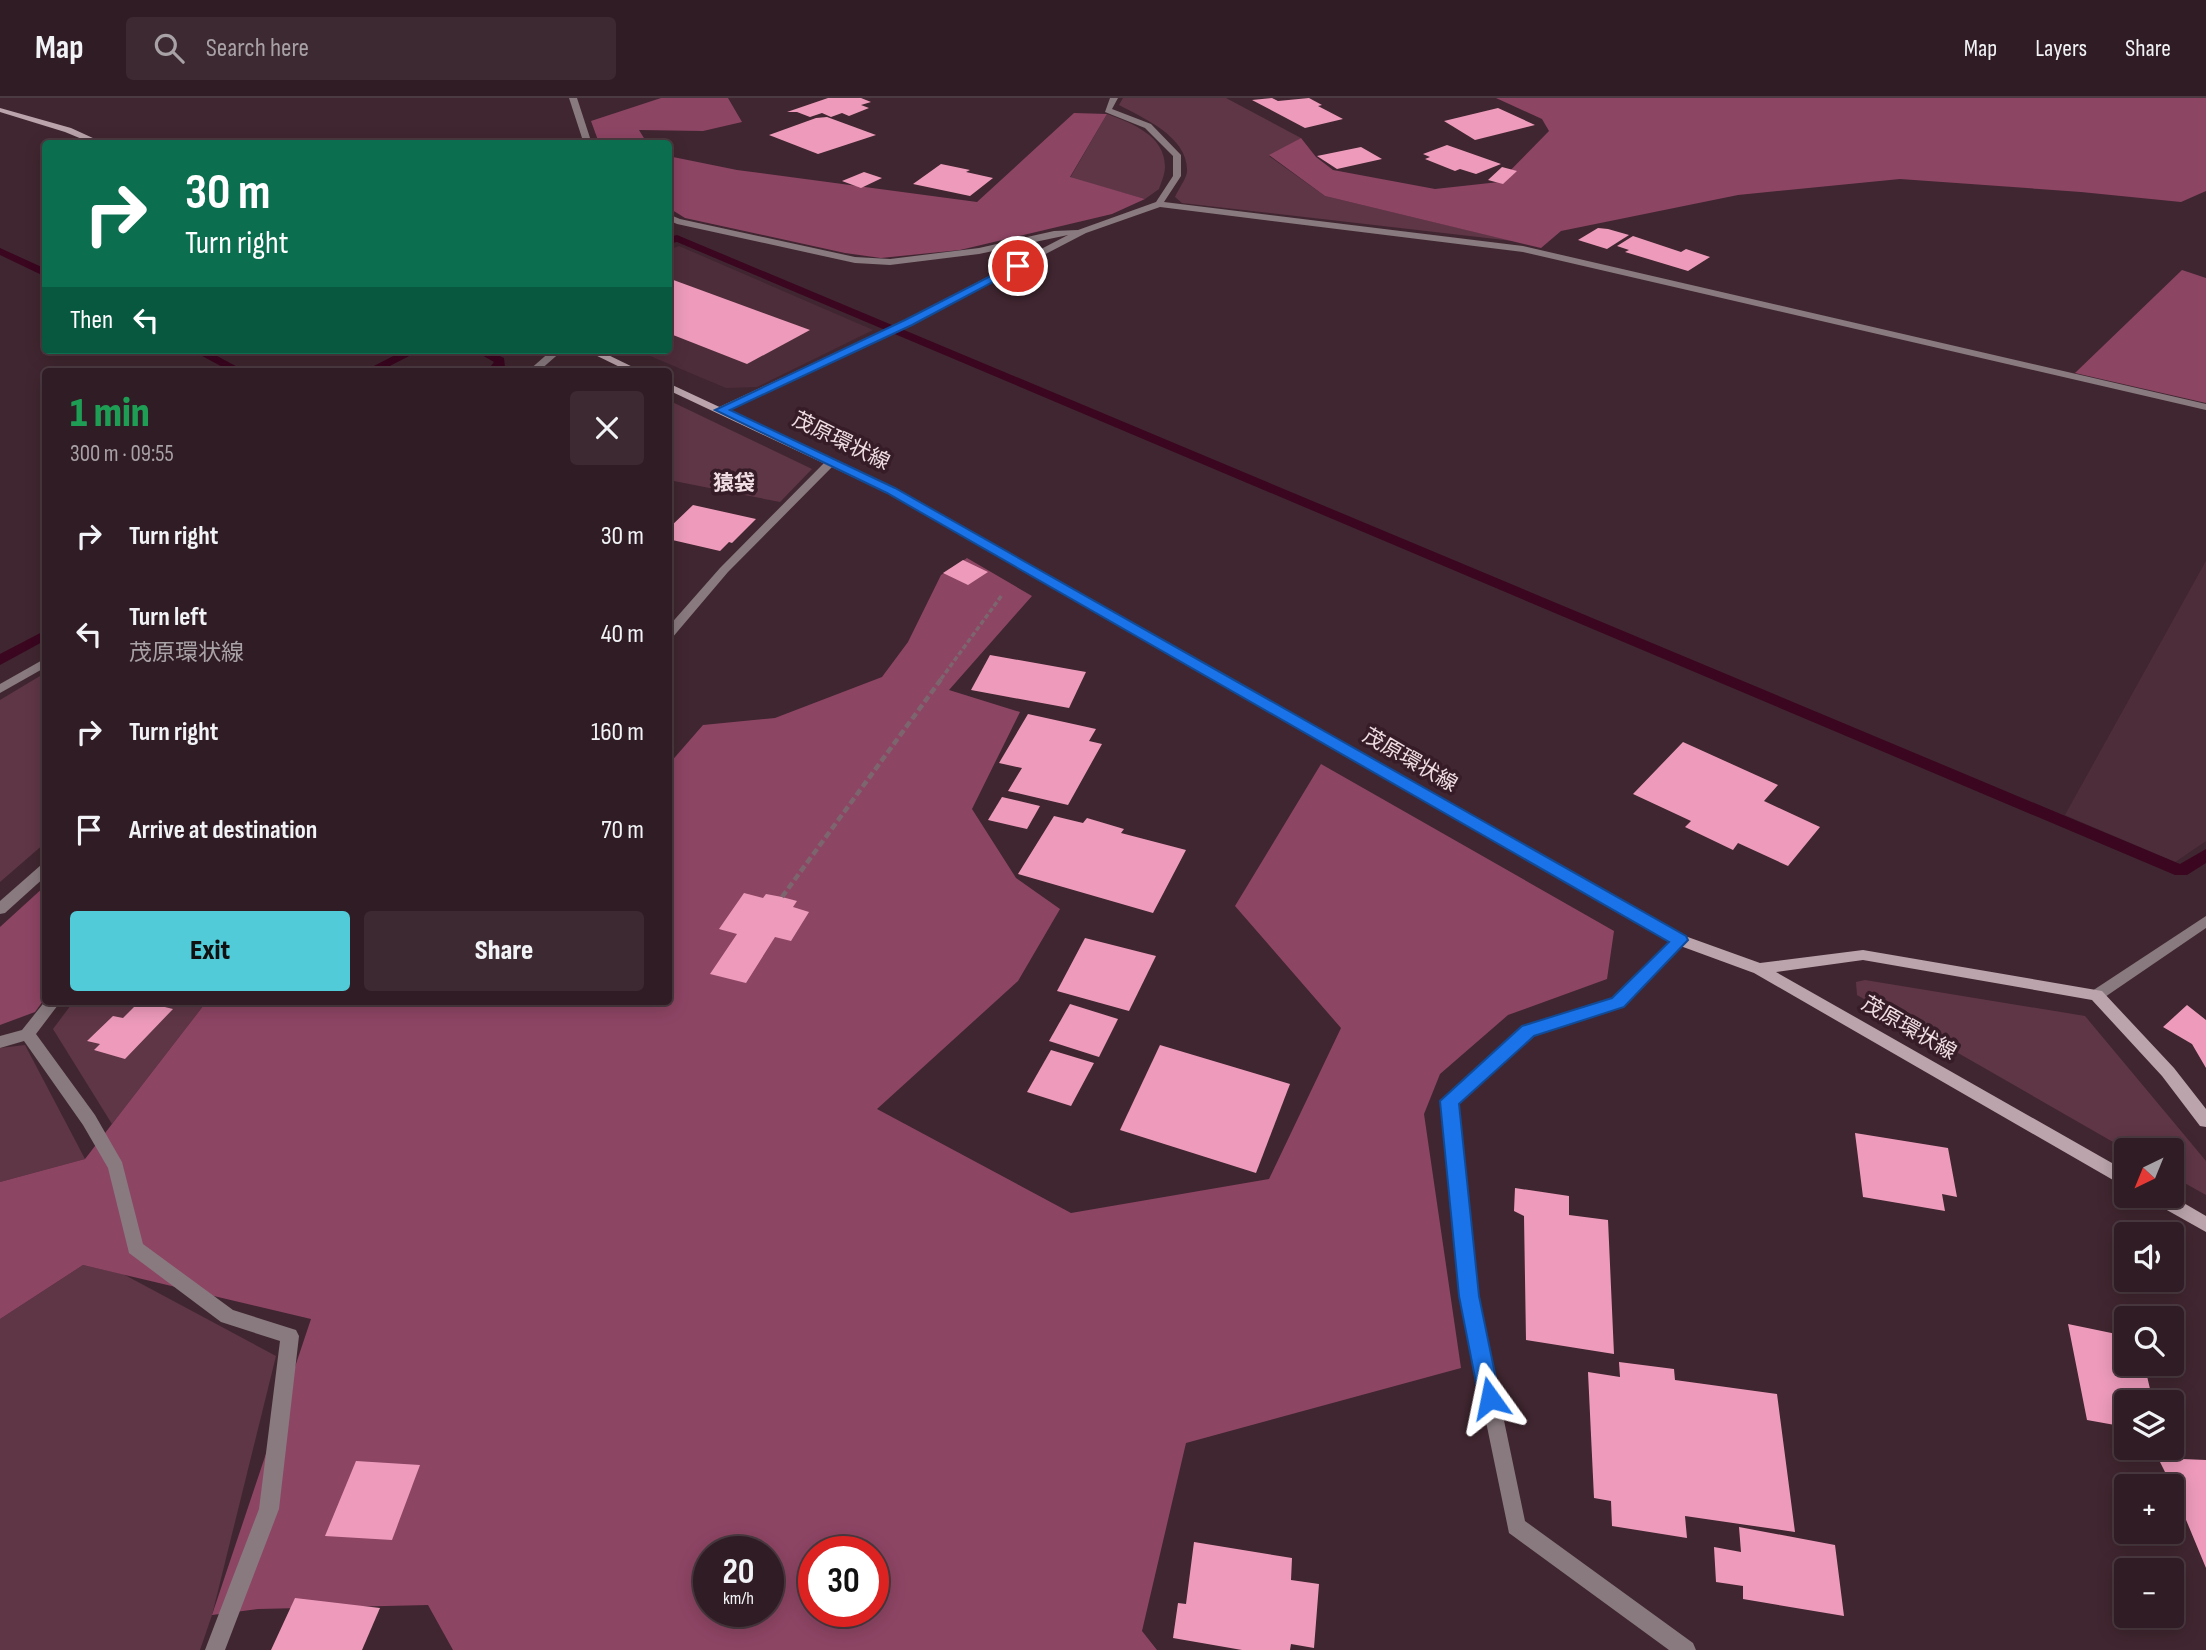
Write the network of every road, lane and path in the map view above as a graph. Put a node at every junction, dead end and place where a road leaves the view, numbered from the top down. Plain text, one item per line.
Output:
1 (573, 98) edge
2 (1114, 98) edge
3 (0, 110) edge
4 (92, 140) edge
5 (587, 140) edge
6 (1159, 204) junction
7 (672, 220) edge
8 (1083, 232) junction
9 (553, 354) edge
10 (599, 354) edge
11 (537, 368) edge
12 (629, 368) edge
13 (672, 388) edge
14 (2206, 407) edge
15 (721, 410) junction
16 (832, 461) junction
17 (1024, 566) junction
18 (672, 630) edge
19 (42, 664) edge
20 (0, 689) edge
21 (42, 872) edge
22 (782, 897) dead end
23 (0, 909) edge
24 (2206, 921) edge
25 (1680, 940) junction
26 (1759, 969) junction
27 (2097, 995) junction
28 (50, 1005) edge
29 (27, 1034) junction
30 (0, 1042) edge
31 (2206, 1121) edge
32 (2114, 1172) edge
33 (2177, 1208) edge
34 (2206, 1225) edge
35 (215, 1650) edge
36 (1686, 1650) edge

1 - 5 street
2 - 6 street
3 - 4 main road
6 - 8 street
6 - 14 street
7 - 8 street
8 - 15 street
9 - 11 street
10 - 12 main road
13 - 15 main road, 茂原環状線
15 - 16 main road, 茂原環状線
16 - 17 main road, 茂原環状線
16 - 18 street
17 - 22 path
17 - 25 main road, 茂原環状線
19 - 20 street
21 - 23 street
24 - 27 street
25 - 26 main road, 茂原環状線
25 - 36 street
26 - 27 main road
26 - 32 main road, 茂原環状線
27 - 31 main road
28 - 29 street
29 - 30 street
29 - 35 street
33 - 34 main road

